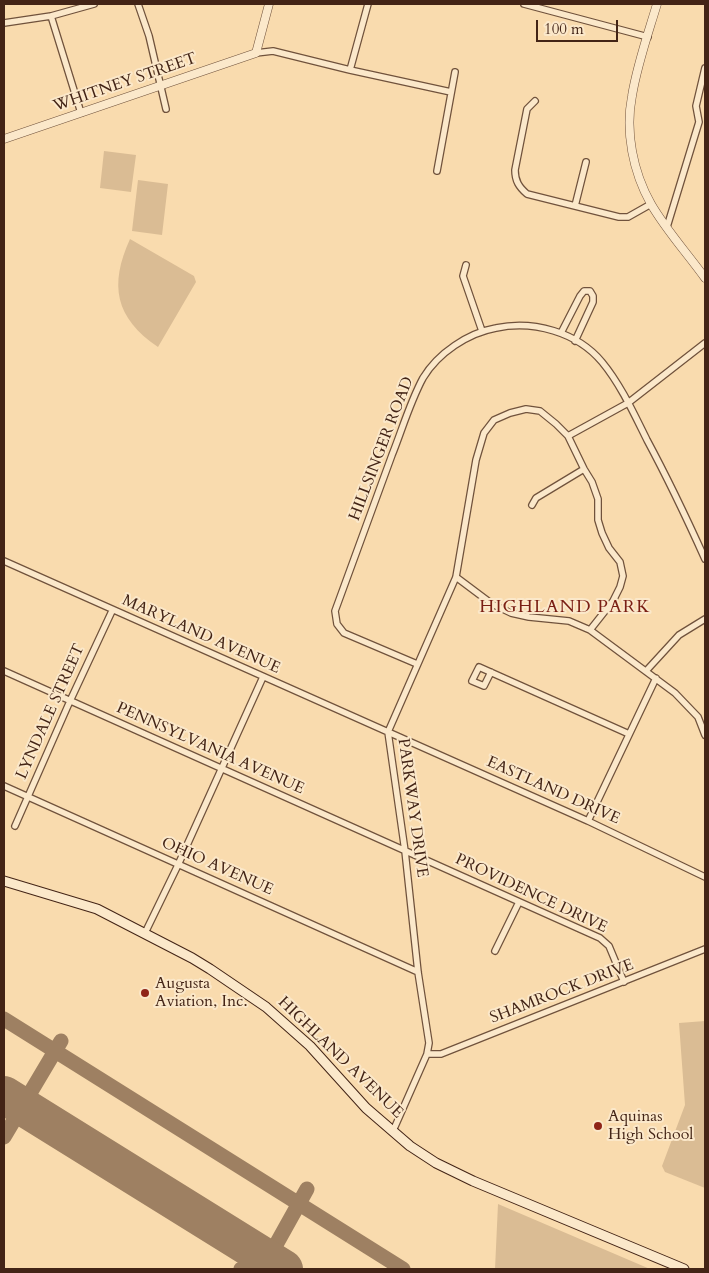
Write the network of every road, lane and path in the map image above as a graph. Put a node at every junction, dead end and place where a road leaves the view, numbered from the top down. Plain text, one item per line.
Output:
1 (94, 4) edge
2 (138, 4) edge
3 (268, 4) edge
4 (368, 4) edge
5 (524, 4) edge
6 (657, 4) edge
7 (51, 16) junction
8 (4, 23) edge
9 (648, 36) junction
10 (256, 53) junction
11 (705, 68) edge
12 (350, 70) junction
13 (455, 72) dead end
14 (161, 86) junction
15 (451, 92) junction
16 (535, 101) dead end
17 (166, 109) dead end
18 (81, 113) junction
19 (4, 139) edge
20 (586, 162) dead end
21 (437, 171) dead end
22 (651, 204) junction
23 (575, 206) junction
24 (667, 227) junction
25 (466, 266) dead end
26 (705, 278) edge
27 (482, 331) junction
28 (561, 333) junction
29 (575, 341) junction
30 (705, 342) edge
31 (628, 403) junction
32 (568, 436) junction
33 (584, 469) junction
34 (532, 506) dead end
35 (705, 559) edge
36 (4, 561) edge
37 (456, 577) junction
38 (112, 610) junction
39 (705, 619) edge
40 (590, 630) junction
41 (417, 664) junction
42 (4, 671) edge
43 (646, 671) junction
44 (491, 672) dead end
45 (263, 677) junction
46 (656, 678) junction
47 (70, 701) junction
48 (388, 732) junction
49 (629, 734) junction
50 (705, 736) edge
51 (220, 769) junction
52 (4, 786) edge
53 (27, 797) junction
54 (588, 821) junction
55 (15, 826) dead end
56 (404, 851) junction
57 (178, 864) junction
58 (705, 877) edge
59 (4, 881) edge
60 (518, 902) junction
61 (145, 933) junction
62 (705, 949) edge
63 (495, 951) dead end
64 (418, 972) junction
65 (624, 982) junction
66 (426, 1054) junction
67 (393, 1130) junction
68 (684, 1269) edge

1 - 7 street
2 - 14 street
3 - 10 street
4 - 12 street
5 - 9 street
6 - 9 street
7 - 8 street
7 - 18 street
9 - 22 street
10 - 12 street
10 - 14 street, WHITNEY STREET
11 - 24 street
12 - 15 street
13 - 15 street
14 - 17 street
14 - 18 street, WHITNEY STREET
15 - 21 street
16 - 23 street
18 - 19 street, WHITNEY STREET
20 - 23 street
22 - 23 street
22 - 24 street
24 - 26 street
25 - 27 street
27 - 28 street, HILLSINGER ROAD
27 - 41 street, HILLSINGER ROAD
28 - 29 street, HILLSINGER ROAD
28 - 29 street
29 - 31 street, HILLSINGER ROAD
30 - 31 street
31 - 32 street
31 - 35 street, HILLSINGER ROAD
32 - 33 street, PARKWAY DRIVE
32 - 37 street, PARKWAY DRIVE
33 - 34 street
33 - 40 street, PARKWAY DRIVE
36 - 38 street, MARYLAND AVENUE
37 - 40 street
37 - 41 street, PARKWAY DRIVE
38 - 45 street, MARYLAND AVENUE
38 - 47 street, LYNDALE STREET
39 - 43 street
40 - 43 street
41 - 48 street, PARKWAY DRIVE
42 - 47 street, PENNSYLVANIA AVENUE
43 - 46 street
44 - 49 street
45 - 48 street, MARYLAND AVENUE
45 - 51 street
46 - 49 street
46 - 50 street
47 - 51 street, PENNSYLVANIA AVENUE
47 - 53 street, LYNDALE STREET
48 - 54 street, EASTLAND DRIVE
48 - 56 street, PARKWAY DRIVE
49 - 54 street
51 - 56 street, PENNSYLVANIA AVENUE
51 - 57 street
52 - 53 street, OHIO AVENUE
53 - 55 street, LYNDALE STREET
53 - 57 street, OHIO AVENUE
54 - 58 street, EASTLAND DRIVE
56 - 60 street, PROVIDENCE DRIVE
56 - 64 street, PARKWAY DRIVE
57 - 61 street
57 - 64 street, OHIO AVENUE
59 - 61 main road, HIGHLAND AVENUE
60 - 63 street
60 - 65 street, PROVIDENCE DRIVE
61 - 67 main road, HIGHLAND AVENUE
62 - 65 street, SHAMROCK DRIVE
64 - 66 street, PARKWAY DRIVE
65 - 66 street, SHAMROCK DRIVE
66 - 67 street, PARKWAY DRIVE
67 - 68 main road, HIGHLAND AVENUE

